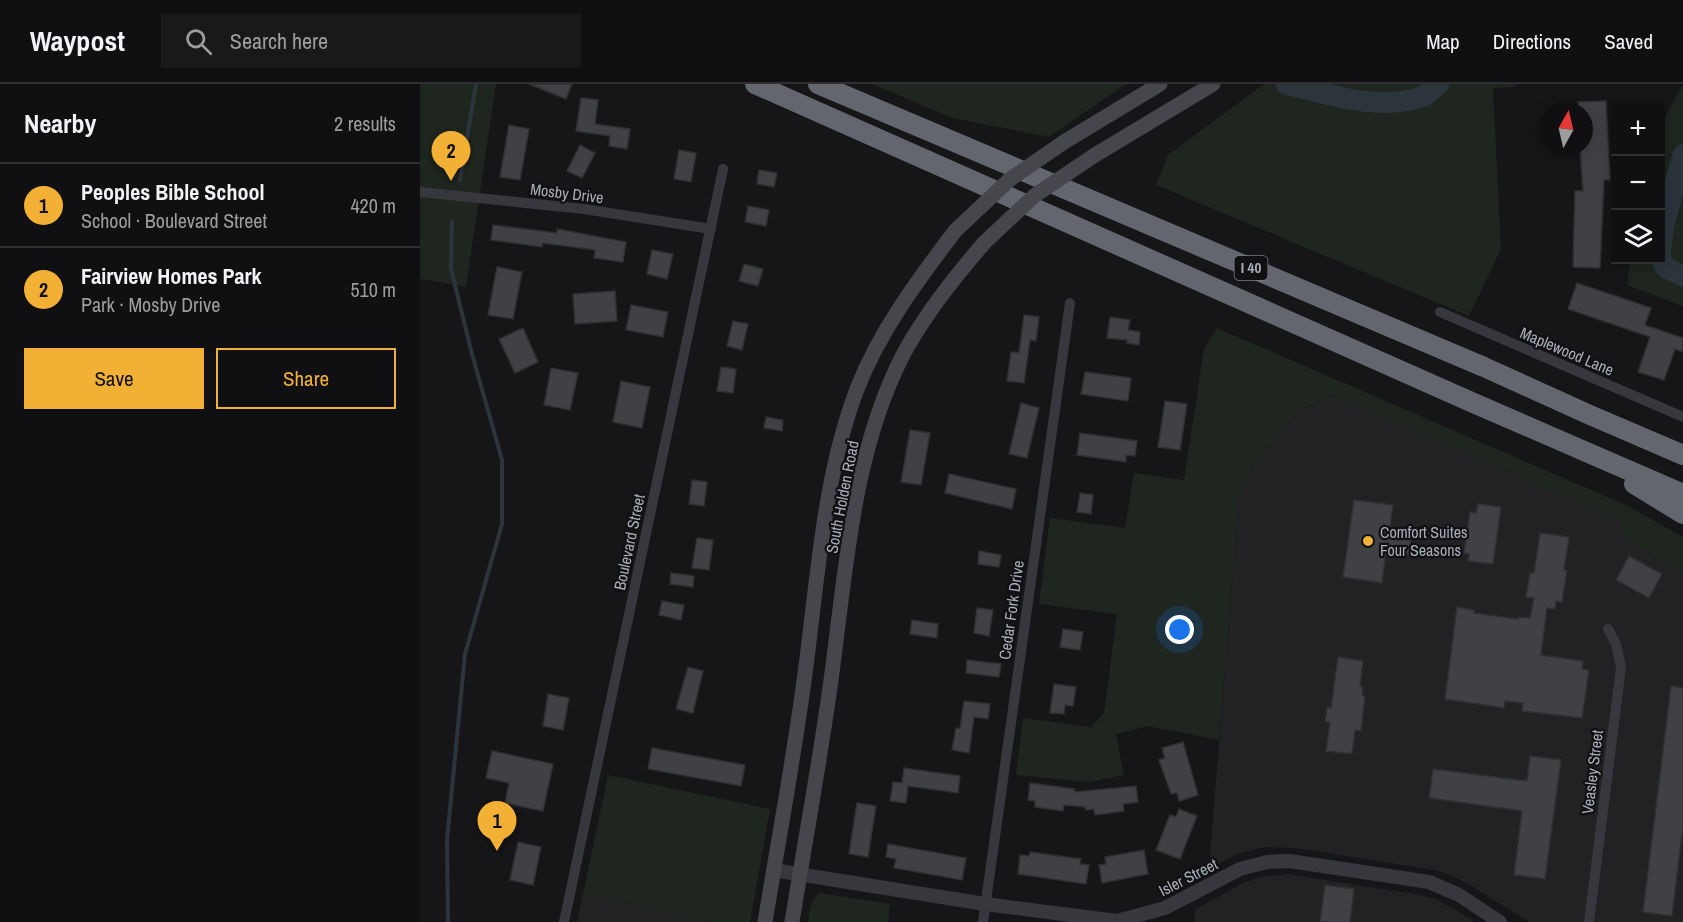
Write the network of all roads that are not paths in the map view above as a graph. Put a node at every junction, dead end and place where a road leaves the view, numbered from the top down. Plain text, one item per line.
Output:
1 (756, 84) edge
2 (818, 84) edge
3 (1160, 84) edge
4 (1213, 84) edge
5 (723, 169) dead end
6 (420, 192) edge
7 (711, 229) junction
8 (1070, 303) dead end
9 (1440, 312) dead end
10 (1590, 415) junction
11 (1683, 417) edge
12 (1573, 446) junction
13 (1683, 449) edge
14 (1683, 455) edge
15 (1683, 494) edge
16 (1683, 514) edge
17 (1608, 629) dead end
18 (773, 870) junction
19 (800, 875) junction
20 (986, 904) junction
21 (564, 922) edge
22 (765, 922) edge
23 (792, 922) edge
24 (983, 922) edge
25 (1500, 922) edge
26 (1589, 922) edge

1 - 12 highway, I 40
2 - 10 highway, I 40
3 - 18 main road, South Holden Road, bridge
4 - 19 main road, South Holden Road, bridge
5 - 7 street, Boulevard Street
6 - 7 street, Mosby Drive
7 - 21 street, Boulevard Street
8 - 20 street, Cedar Fork Drive
9 - 11 street, Maplewood Lane
10 - 13 highway
10 - 14 highway, I 40
12 - 15 highway, I 40
12 - 16 highway
17 - 26 street, Veasley Street
18 - 19 street, Isler Street
18 - 22 main road, South Holden Road
19 - 20 street, Isler Street
19 - 23 main road, South Holden Road
20 - 24 street, Cedar Fork Drive
20 - 25 street, Isler Street

